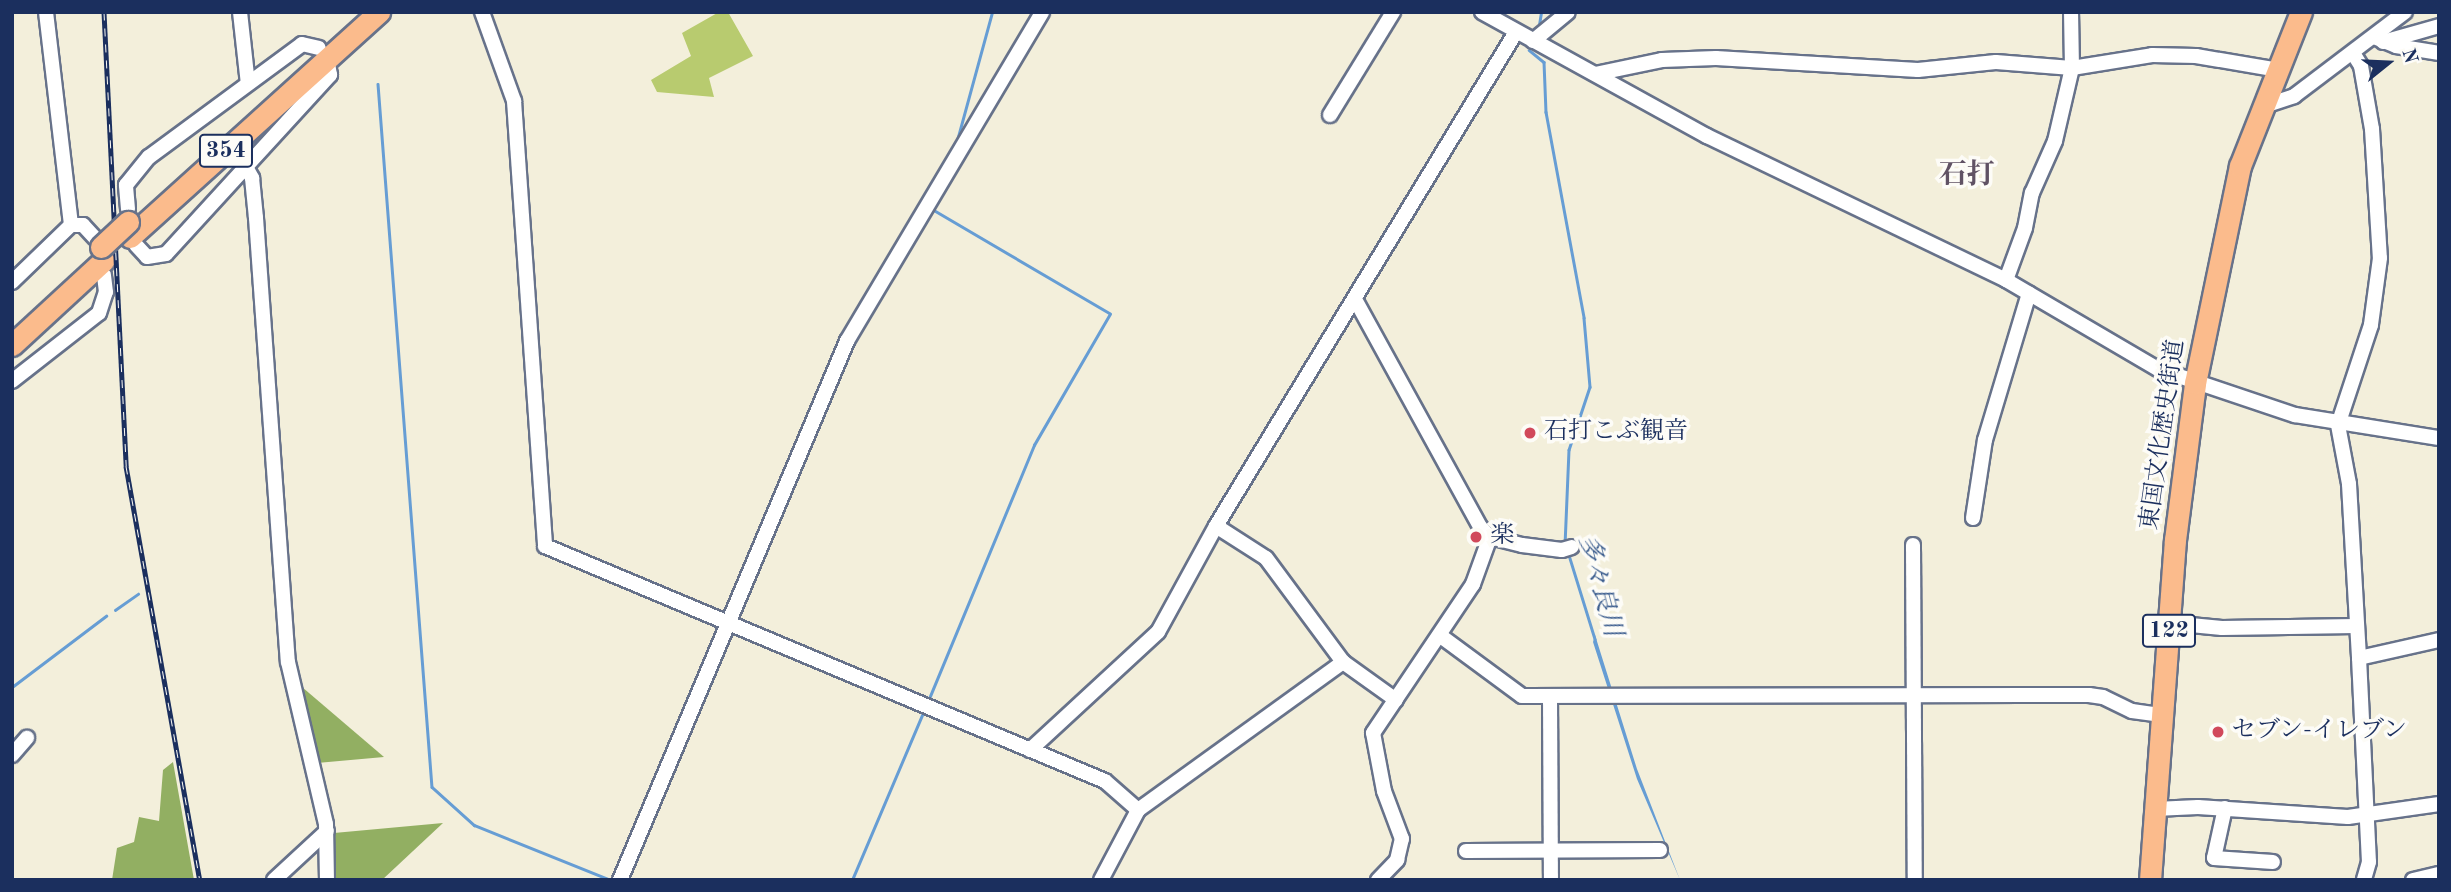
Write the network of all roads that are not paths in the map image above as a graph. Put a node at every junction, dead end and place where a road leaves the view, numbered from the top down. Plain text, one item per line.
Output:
1 (46, 12) edge
2 (240, 12) edge
3 (360, 12) edge
4 (379, 12) edge
5 (482, 12) edge
6 (1042, 12) edge
7 (1393, 12) edge
8 (1482, 12) edge
9 (1568, 12) edge
10 (2071, 12) edge
11 (2301, 12) edge
12 (2405, 12) edge
13 (2439, 26) edge
14 (1516, 32) junction
15 (2378, 39) junction
16 (1533, 41) junction
17 (323, 53) junction
18 (2353, 53) junction
19 (2439, 53) edge
20 (2072, 68) junction
21 (2279, 70) junction
22 (1595, 74) junction
23 (248, 85) junction
24 (2261, 107) junction
25 (1331, 115) dead end
26 (246, 167) junction
27 (71, 225) junction
28 (130, 228) junction
29 (101, 255) junction
30 (2006, 280) junction
31 (12, 282) edge
32 (2029, 293) junction
33 (1356, 300) junction
34 (12, 328) edge
35 (12, 345) edge
36 (12, 381) edge
37 (2195, 383) junction
38 (2339, 425) junction
39 (2439, 438) edge
40 (1973, 518) dead end
41 (1216, 526) junction
42 (1490, 537) junction
43 (1913, 545) dead end
44 (1572, 547) dead end
45 (728, 623) junction
46 (2170, 623) junction
47 (2356, 626) junction
48 (1442, 637) junction
49 (2439, 640) edge
50 (2359, 659) junction
51 (1343, 662) junction
52 (1915, 696) junction
53 (1550, 698) junction
54 (1396, 700) junction
55 (2162, 715) junction
56 (27, 738) dead end
57 (1030, 750) junction
58 (12, 755) edge
59 (2439, 804) edge
60 (2225, 808) junction
61 (2155, 809) junction
62 (1138, 810) junction
63 (2365, 814) junction
64 (327, 831) junction
65 (1551, 849) junction
66 (1660, 850) dead end
67 (1466, 851) dead end
68 (2273, 863) dead end
69 (2439, 874) edge
70 (274, 880) edge
71 (327, 880) edge
72 (620, 880) edge
73 (1101, 880) edge
74 (1378, 880) edge
75 (1551, 880) edge
76 (1915, 880) edge
77 (2150, 880) edge
78 (2364, 880) edge
79 (2413, 880) edge

1 - 27 street
2 - 23 street
3 - 17 highway, 354
4 - 17 highway, 354
5 - 45 street
6 - 45 street
7 - 25 street
8 - 14 street
9 - 16 street
10 - 20 street
11 - 21 highway, 東国文化歴史街道 / 122
12 - 15 street
13 - 15 street
14 - 16 street
14 - 33 street
15 - 18 street
15 - 19 street
16 - 22 street
17 - 23 street
17 - 26 street
17 - 28 highway, 354
18 - 24 street
18 - 38 street
20 - 21 street
20 - 22 street
20 - 30 street
21 - 24 highway, 東国文化歴史街道 / 122
22 - 30 street
23 - 28 street
24 - 37 highway, 東国文化歴史街道 / 122
26 - 28 street
26 - 64 street
27 - 29 street
27 - 31 street
28 - 29 highway, 354, bridge
29 - 34 highway, 354
29 - 35 highway, 354
29 - 36 street
30 - 32 street
32 - 37 street
32 - 40 street
33 - 41 street
33 - 42 street
37 - 38 street
37 - 46 highway, 東国文化歴史街道 / 122
38 - 39 street
38 - 47 street
41 - 51 street
41 - 57 street
42 - 44 street
42 - 48 street
43 - 52 street
45 - 57 street
45 - 72 street
46 - 47 street
46 - 55 highway, 東国文化歴史街道 / 122
47 - 50 street
48 - 53 street
48 - 54 street
49 - 50 street
50 - 63 street
51 - 54 street
51 - 62 street
52 - 53 street
52 - 55 street
52 - 76 street
53 - 65 street
54 - 74 street
55 - 61 highway, 東国文化歴史街道 / 122
56 - 58 street
57 - 62 street
59 - 63 street
60 - 61 street
60 - 63 street
60 - 68 street
61 - 77 highway, 東国文化歴史街道 / 122
62 - 73 street
63 - 78 street
64 - 70 street
64 - 71 street
65 - 66 street
65 - 67 street
65 - 75 street
69 - 79 street

